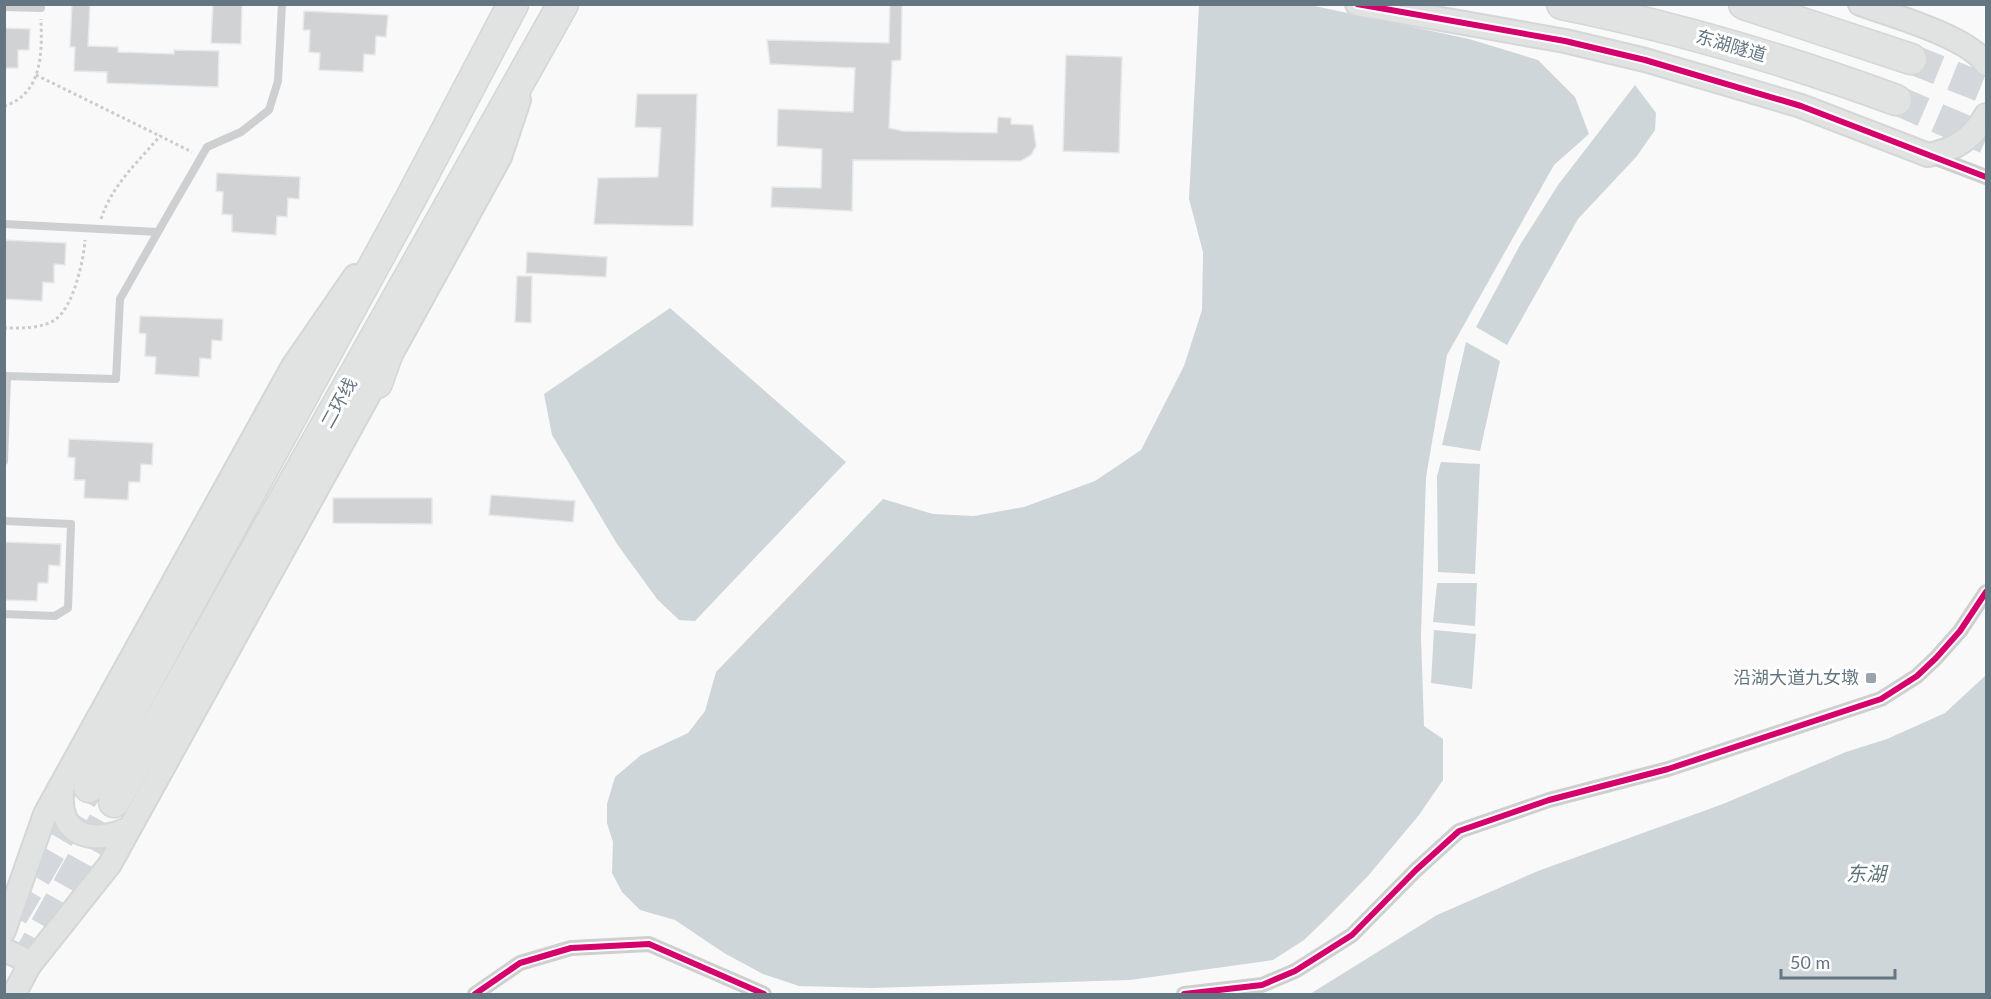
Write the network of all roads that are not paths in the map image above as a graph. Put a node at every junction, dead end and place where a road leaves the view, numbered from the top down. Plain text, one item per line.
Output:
1 (282, 4) edge
2 (513, 4) edge
3 (563, 4) edge
4 (1357, 4) edge
5 (1562, 4) edge
6 (1744, 4) edge
7 (1860, 4) edge
8 (41, 6) edge
9 (4, 7) edge
10 (1984, 57) edge
11 (1911, 59) tunnel mouth
12 (526, 73) junction
13 (1896, 99) tunnel mouth
14 (1986, 115) edge
15 (1928, 155) junction
16 (1986, 177) edge
17 (4, 224) edge
18 (158, 232) junction
19 (426, 249) junction
20 (6, 376) edge
21 (377, 382) junction
22 (4, 461) edge
23 (4, 521) edge
24 (1986, 592) edge
25 (4, 614) edge
26 (76, 786) junction
27 (114, 802) tunnel mouth
28 (130, 828) junction
29 (4, 931) edge
30 (4, 950) edge
31 (29, 966) junction
32 (14, 994) edge
33 (475, 994) edge
34 (764, 994) edge
35 (1184, 994) edge

1 - 18 lane
2 - 26 highway, 二环线
3 - 12 highway, 二环线
4 - 15 main road
5 - 13 highway, 东湖隧道
6 - 11 highway
7 - 10 main road
8 - 9 lane
12 - 19 highway, 二环线
12 - 21 main road
14 - 15 main road
15 - 16 street
17 - 18 lane
18 - 20 lane
19 - 21 highway
19 - 27 highway, 二环线
20 - 22 lane
21 - 28 main road
23 - 25 lane
24 - 35 street
26 - 28 main road
26 - 29 main road
28 - 31 main road
30 - 31 main road
31 - 32 main road
33 - 34 street

